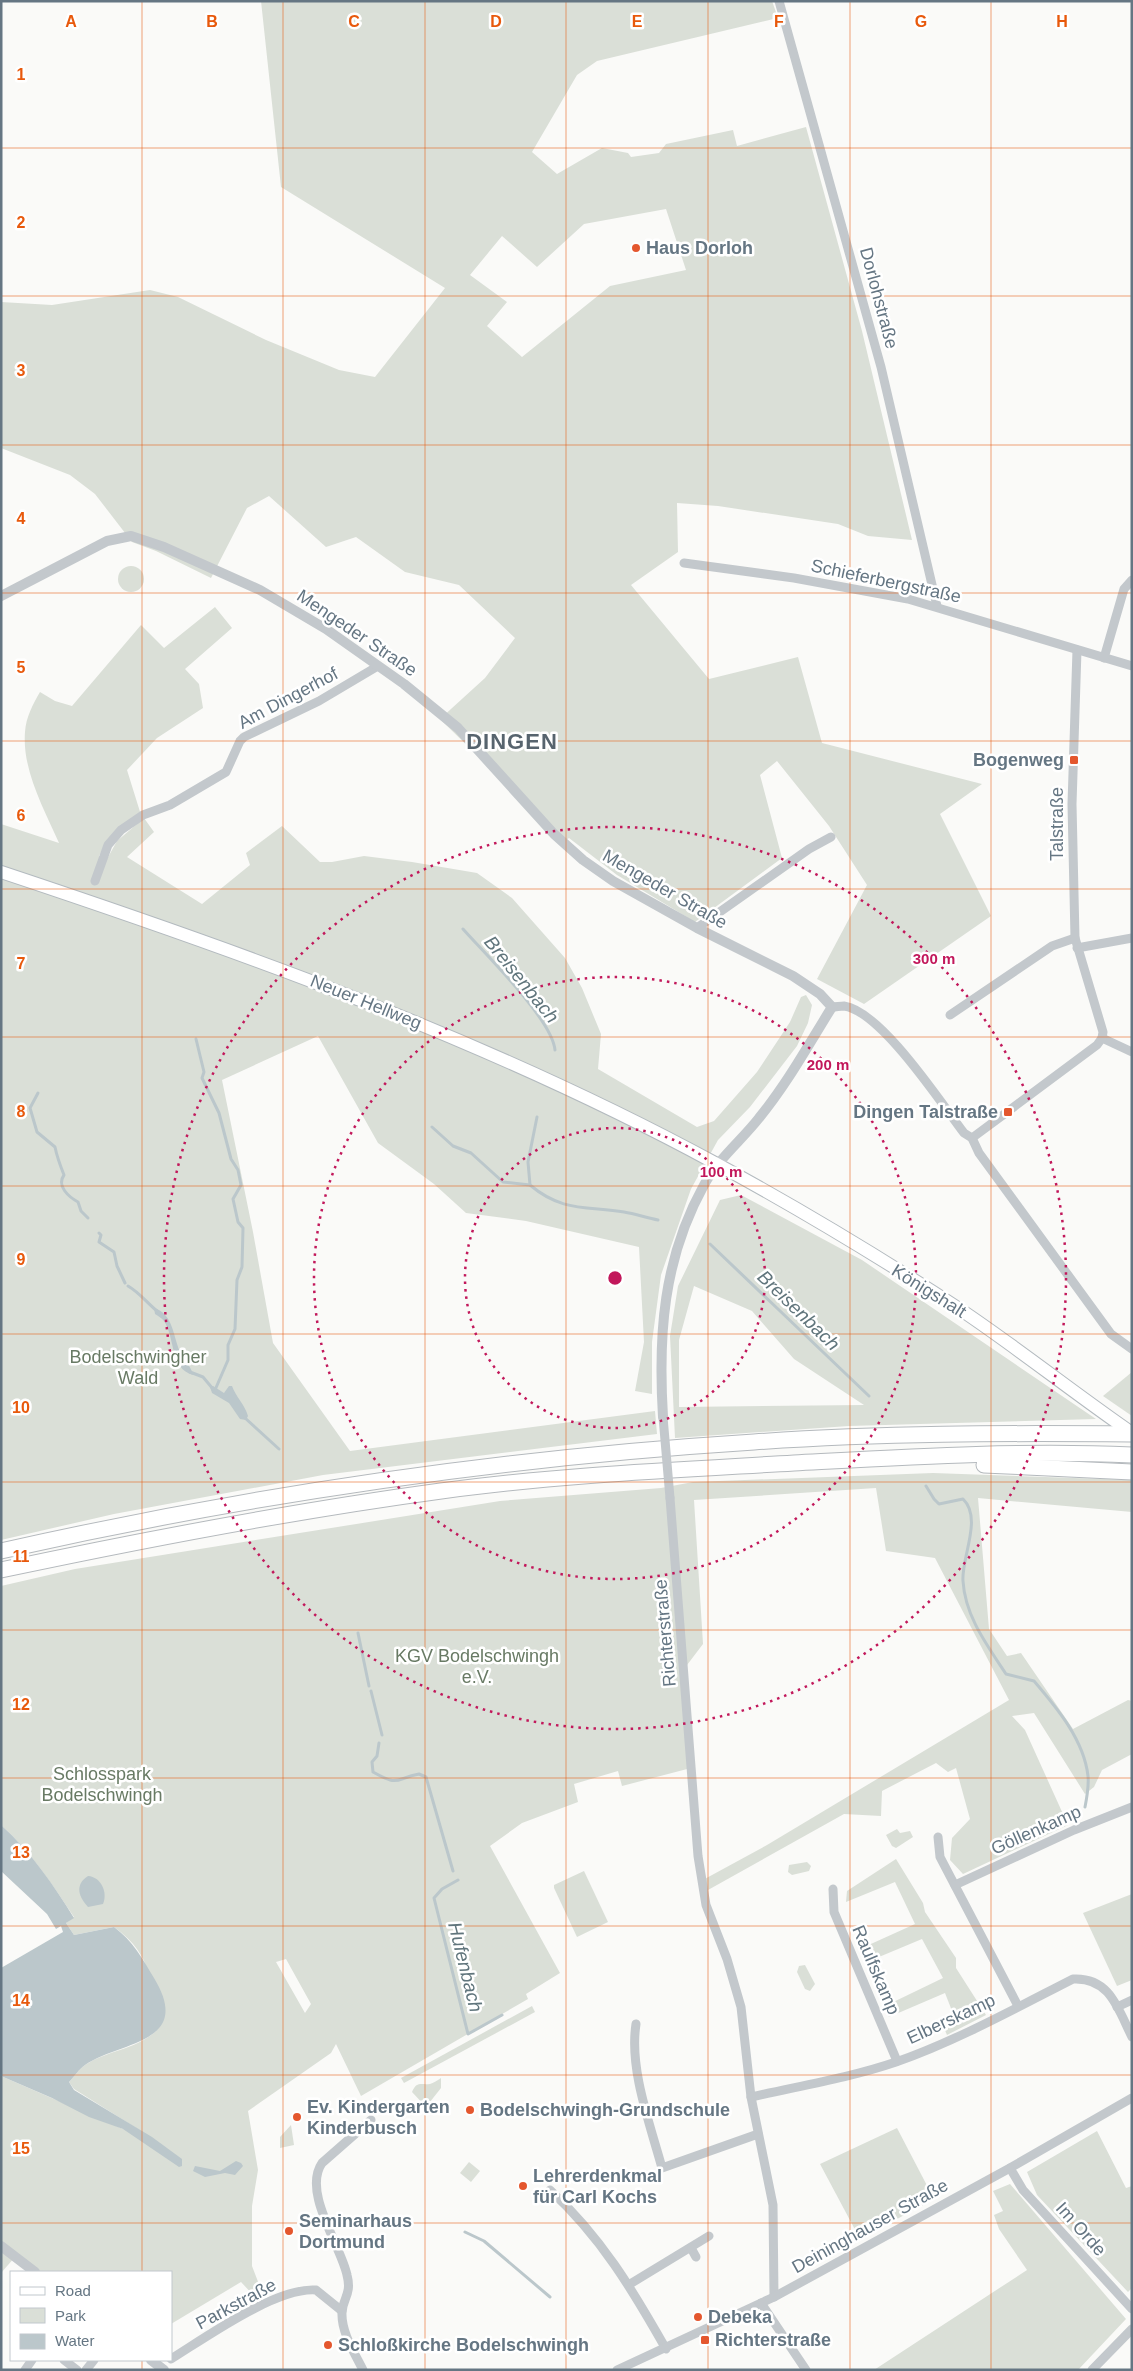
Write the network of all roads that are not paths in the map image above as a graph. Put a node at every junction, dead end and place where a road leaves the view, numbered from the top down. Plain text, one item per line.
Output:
1 (779, 1) edge
2 (684, 563) dead end
3 (1132, 580) edge
4 (1, 596) edge
5 (937, 606) junction
6 (1077, 650) junction
7 (1104, 658) junction
8 (378, 666) junction
9 (1132, 666) edge
10 (832, 837) dead end
11 (1, 872) edge
12 (95, 881) dead end
13 (697, 928) junction
14 (1075, 938) junction
15 (1132, 938) edge
16 (1077, 948) junction
17 (832, 1008) junction
18 (950, 1015) dead end
19 (1102, 1038) junction
20 (1132, 1052) edge
21 (972, 1138) junction
22 (717, 1164) junction
23 (1132, 1348) edge
24 (663, 1417) joint
25 (1132, 1434) edge
26 (1132, 1455) edge
27 (896, 1457) junction
28 (1132, 1472) edge
29 (1, 1551) edge
30 (1, 1570) edge
31 (1132, 1807) edge
32 (938, 1837) dead end
33 (955, 1885) junction
34 (833, 1889) dead end
35 (1132, 2000) edge
36 (1018, 2006) junction
37 (1117, 2007) junction
38 (636, 2024) dead end
39 (1132, 2037) edge
40 (897, 2062) junction
41 (751, 2097) junction
42 (1132, 2098) edge
43 (371, 2120) dead end
44 (758, 2134) junction
45 (1010, 2168) junction
46 (550, 2190) dead end
47 (709, 2236) dead end
48 (1, 2246) edge
49 (691, 2248) junction
50 (696, 2256) dead end
51 (34, 2271) edge
52 (630, 2284) junction
53 (774, 2296) junction
54 (761, 2303) junction
55 (1132, 2309) edge
56 (342, 2311) junction
57 (1132, 2329) edge
58 (666, 2349) junction
59 (172, 2359) edge
60 (65, 2361) edge
61 (152, 2361) edge
62 (163, 2368) edge
63 (77, 2370) edge
64 (362, 2370) edge
65 (617, 2370) edge
66 (806, 2370) edge
67 (1092, 2370) edge

1 - 5 street, Dorlohstraße
2 - 5 street, Schieferbergstraße
3 - 7 street
4 - 8 street, Mengeder Straße
5 - 6 street, Schieferbergstraße
6 - 7 street, Schieferbergstraße
6 - 14 street, Talstraße
7 - 9 street, Schieferbergstraße
8 - 12 street, Am Dingerhof
8 - 13 street, Mengeder Straße
10 - 13 street
11 - 22 main road, Neuer Hellweg
13 - 17 street, Mengeder Straße
14 - 16 street, Talstraße
14 - 18 street
15 - 16 street
16 - 19 street, Talstraße
17 - 21 street
17 - 22 street, Richterstraße
19 - 20 street
19 - 21 street
21 - 23 street
22 - 24 street, Richterstraße
22 - 25 main road, Königshalt
24 - 41 street, Richterstraße, bridge
25 - 29 highway
26 - 27 highway
27 - 28 highway
27 - 30 highway
31 - 33 street, Göllenkamp
32 - 33 street
33 - 36 street
34 - 40 street, Raulfskamp
35 - 37 street
36 - 37 street, Elberskamp
36 - 40 street, Elberskamp
37 - 39 street, Elberskamp
38 - 44 street
40 - 41 street, Elberskamp
41 - 44 street, Richterstraße
42 - 45 street, Deininghauser Straße
43 - 56 street
44 - 53 street, Richterstraße
45 - 53 street, Deininghauser Straße
45 - 55 street, Im Orde
46 - 52 street
47 - 49 street
48 - 51 street
49 - 50 street
49 - 52 street
52 - 58 street
53 - 54 street, Deininghauser Straße
54 - 58 street, Deininghauser Straße
54 - 66 street
56 - 59 street, Parkstraße
56 - 64 street
57 - 67 street
58 - 65 street, Deininghauser Straße
60 - 63 street
61 - 62 street

